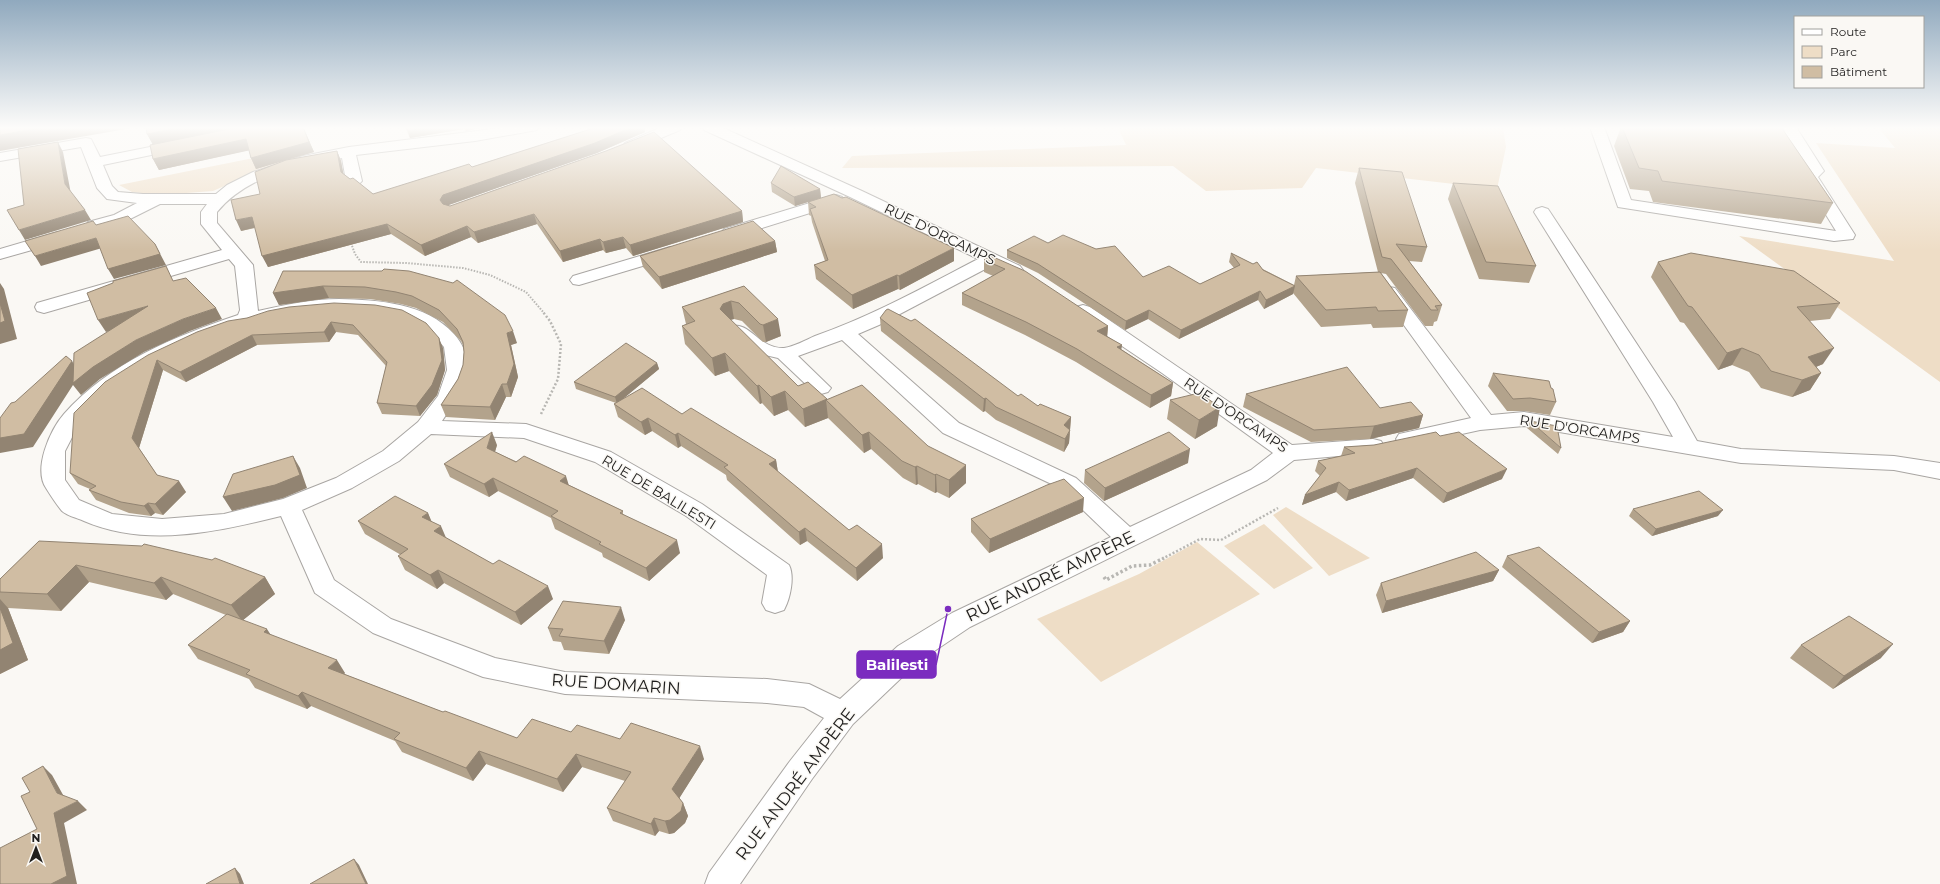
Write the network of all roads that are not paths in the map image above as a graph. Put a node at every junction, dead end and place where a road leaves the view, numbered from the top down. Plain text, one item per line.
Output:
1 (98, 168) edge
2 (277, 168) edge
3 (350, 168) edge
4 (800, 168) edge
5 (1611, 168) edge
6 (1814, 168) edge
7 (354, 182) edge
8 (856, 194) junction
9 (220, 199) junction
10 (155, 200) junction
11 (1542, 212) dead end
12 (714, 238) edge
13 (684, 248) edge
14 (233, 252) junction
15 (0, 254) edge
16 (991, 259) junction
17 (1031, 278) edge
18 (1379, 279) edge
19 (579, 280) dead end
20 (1071, 303) edge
21 (44, 307) dead end
22 (246, 319) junction
23 (734, 326) edge
24 (845, 332) junction
25 (785, 354) junction
26 (821, 388) dead end
27 (1484, 422) junction
28 (426, 427) junction
29 (1689, 447) junction
30 (1288, 453) junction
31 (1940, 471) edge
32 (289, 506) junction
33 (1128, 539) junction
34 (775, 604) dead end
35 (843, 715) junction
36 (721, 884) edge

1 - 10 street
2 - 9 street
3 - 7 street
4 - 8 street, RUE D'ORCAMPS
5 - 6 street
8 - 12 street
8 - 16 street, RUE D'ORCAMPS
9 - 10 street
9 - 14 street
10 - 15 street
11 - 29 street
13 - 19 street
14 - 21 street
14 - 22 street
16 - 17 street, RUE D'ORCAMPS
16 - 24 street
18 - 27 street
20 - 30 street, RUE D'ORCAMPS
22 - 28 street
22 - 32 street
23 - 25 street
24 - 25 street
24 - 33 street
25 - 26 street
27 - 29 street, RUE D'ORCAMPS
27 - 30 street, RUE D'ORCAMPS
28 - 32 street
28 - 34 street, RUE DE BALILESTI
29 - 31 street, RUE D'ORCAMPS
30 - 33 street, RUE ANDRÉ AMPÈRE
32 - 35 street, RUE DOMARIN
33 - 35 street, RUE ANDRÉ AMPÈRE
35 - 36 street, RUE ANDRÉ AMPÈRE

